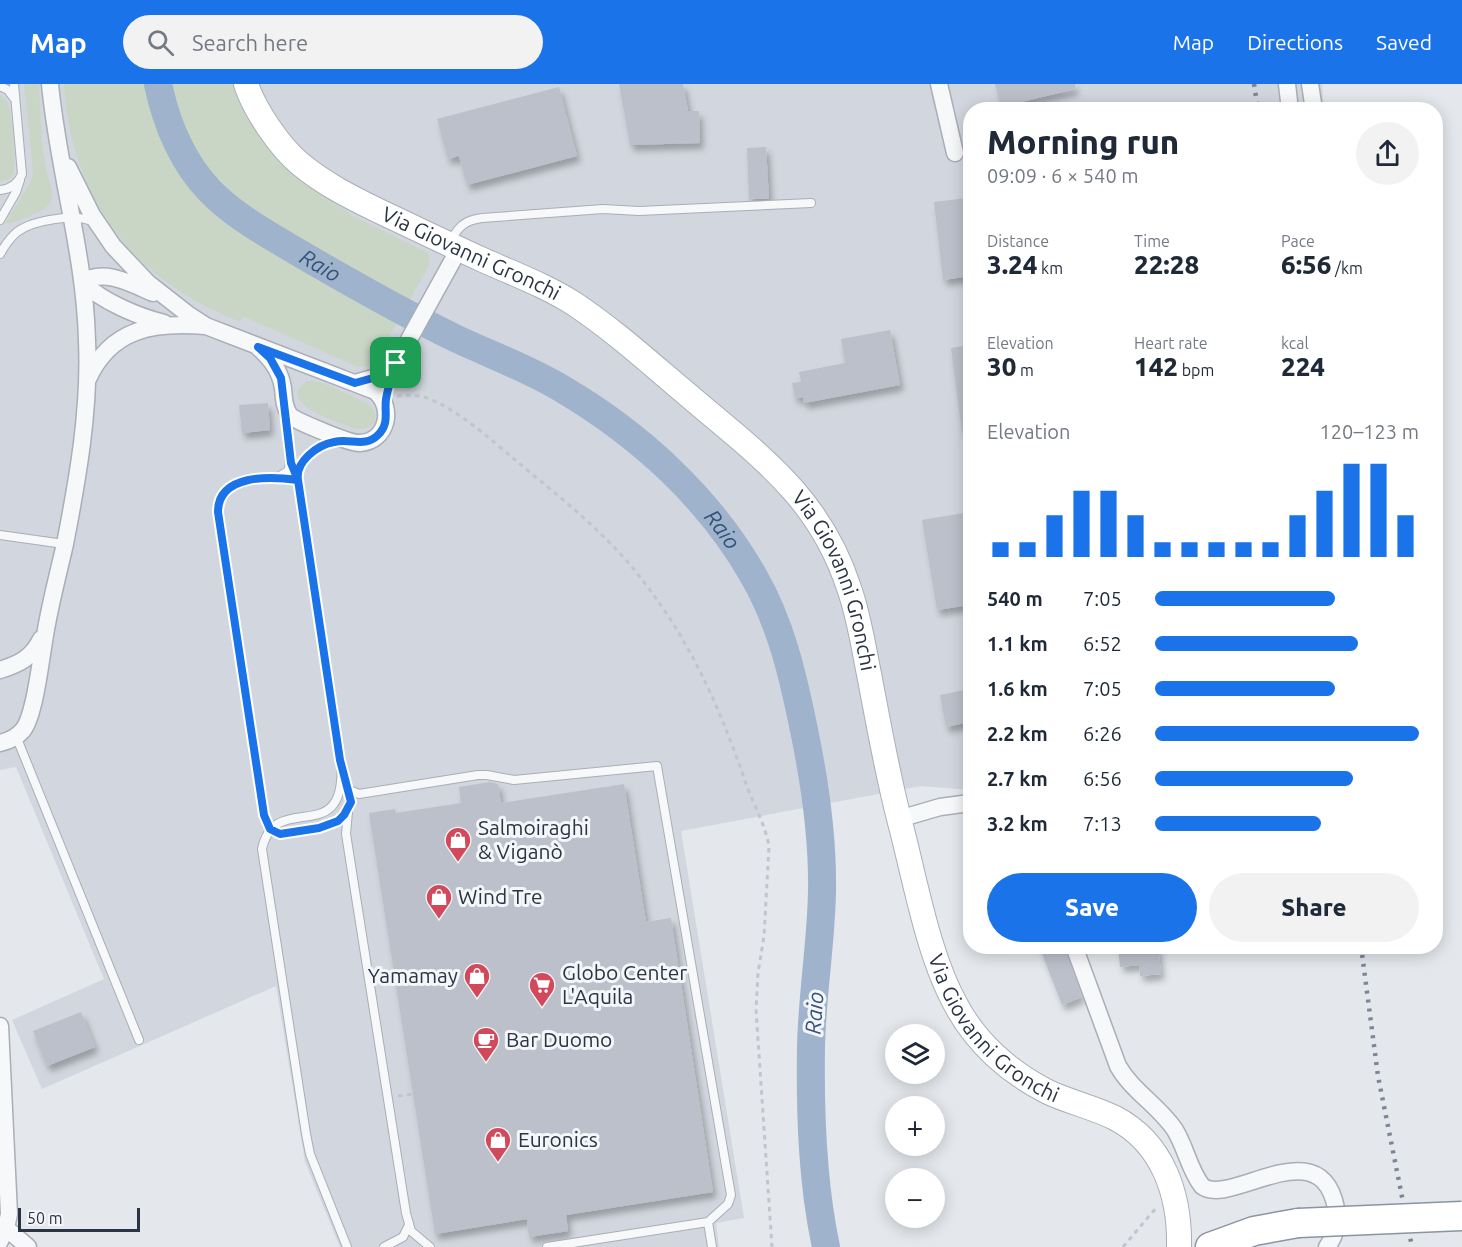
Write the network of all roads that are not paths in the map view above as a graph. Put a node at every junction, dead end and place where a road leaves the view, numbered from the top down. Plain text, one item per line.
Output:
1 (14, 84) edge
2 (50, 84) edge
3 (246, 84) edge
4 (939, 84) edge
5 (1287, 84) edge
6 (1310, 84) edge
7 (0, 86) edge
8 (1289, 102) edge
9 (1313, 102) edge
10 (15, 104) junction
11 (55, 130) junction
12 (955, 153) dead end
13 (22, 174) junction
14 (0, 190) edge
15 (811, 203) dead end
16 (71, 218) junction
17 (0, 220) edge
18 (97, 224) junction
19 (454, 247) junction
20 (0, 254) edge
21 (83, 282) junction
22 (177, 316) junction
23 (258, 347) junction
24 (396, 363) junction
25 (314, 367) junction
26 (87, 381) junction
27 (355, 383) junction
28 (284, 397) junction
29 (386, 401) junction
30 (355, 443) junction
31 (290, 460) junction
32 (278, 477) junction
33 (298, 480) junction
34 (0, 535) edge
35 (64, 544) junction
36 (47, 621) junction
37 (0, 669) edge
38 (16, 736) junction
39 (0, 743) edge
40 (340, 760) junction
41 (349, 790) junction
42 (963, 804) edge
43 (349, 809) junction
44 (264, 815) junction
45 (899, 819) junction
46 (270, 829) junction
47 (264, 839) junction
48 (1077, 954) edge
49 (0, 1026) edge
50 (140, 1040) dead end
51 (1462, 1216) edge
52 (708, 1222) junction
53 (409, 1225) junction
54 (3, 1234) edge
55 (1179, 1246) edge
56 (28, 1247) edge
57 (347, 1247) edge
58 (384, 1247) edge
59 (430, 1247) edge
60 (547, 1247) edge
61 (712, 1247) edge
62 (1210, 1247) edge
63 (1328, 1247) edge

1 - 10 lane
2 - 11 street
3 - 19 main road, Via Giovanni Gronchi
4 - 12 street
5 - 8 street
6 - 9 street
7 - 10 lane
10 - 13 lane
11 - 16 street
11 - 18 street
13 - 14 lane
13 - 17 lane
15 - 19 lane
16 - 18 lane
16 - 20 lane
16 - 21 street
18 - 22 street
19 - 24 street
19 - 45 main road, Via Giovanni Gronchi
21 - 22 street
21 - 22 street
21 - 26 street
22 - 23 street
22 - 26 street
23 - 25 street
23 - 28 street
24 - 27 street
24 - 29 street
25 - 27 street
25 - 28 street
26 - 35 street
27 - 29 street
28 - 30 street
28 - 31 lane
29 - 30 street
30 - 33 lane
31 - 32 lane
31 - 33 lane
32 - 33 lane
32 - 44 lane
33 - 40 lane
34 - 35 lane
35 - 36 street
36 - 37 street
36 - 38 street
38 - 39 street
38 - 50 lane
40 - 41 lane
40 - 46 lane
41 - 43 lane
41 - 52 lane
42 - 45 street
43 - 46 lane
43 - 53 lane
44 - 46 lane
44 - 47 lane
45 - 55 main road, Via Giovanni Gronchi
46 - 47 lane
47 - 57 lane
48 - 63 street
49 - 54 street
51 - 62 highway, bridge
52 - 60 lane
52 - 61 lane
53 - 58 lane
53 - 59 lane
54 - 56 street

